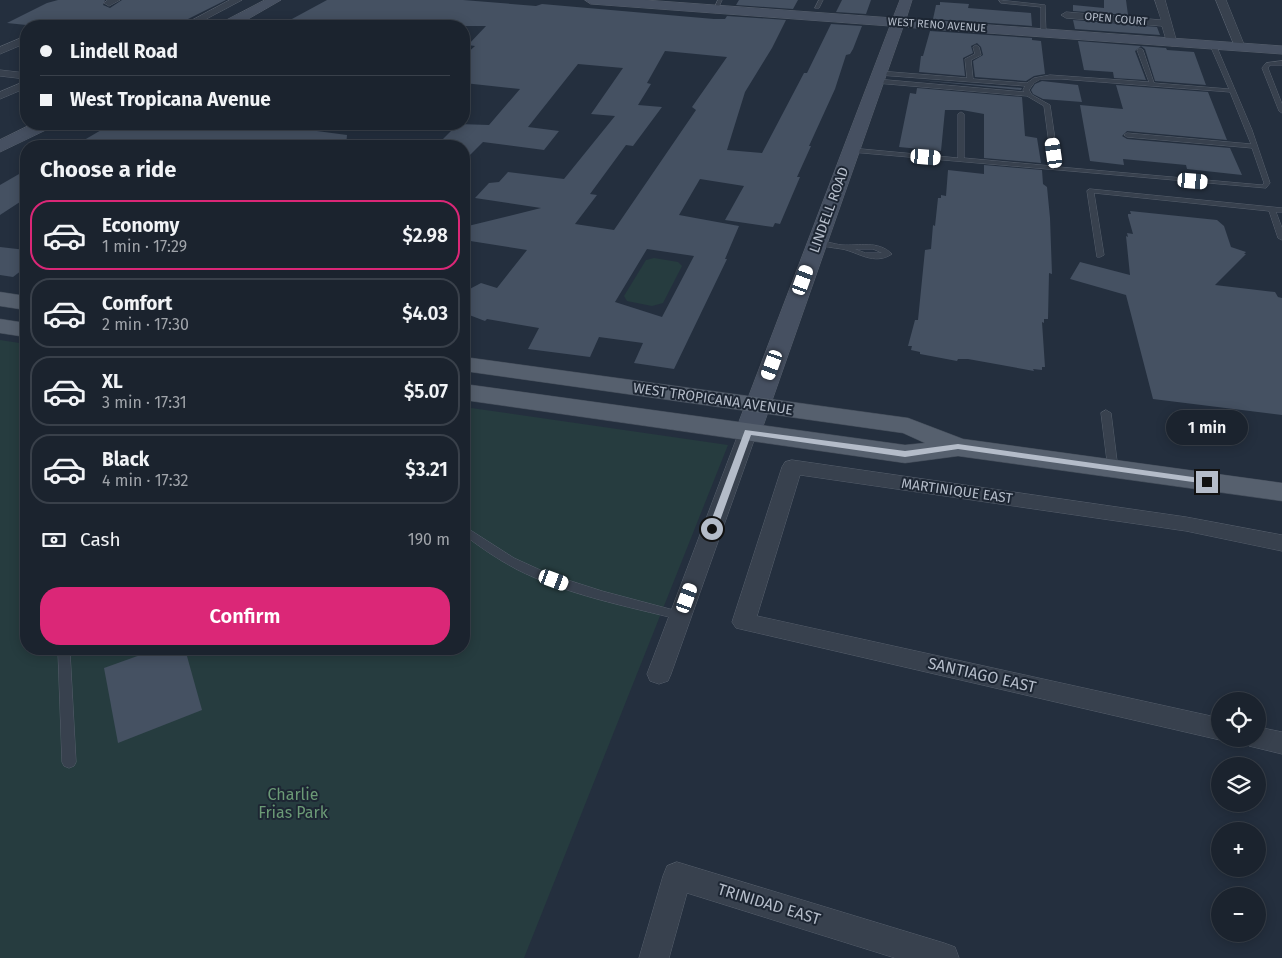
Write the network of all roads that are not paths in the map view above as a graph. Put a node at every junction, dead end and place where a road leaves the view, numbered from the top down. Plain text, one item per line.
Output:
1 (237, 0) edge
2 (275, 0) edge
3 (591, 0) edge
4 (821, 0) edge
5 (906, 0) edge
6 (1001, 0) edge
7 (1160, 0) edge
8 (1221, 0) edge
9 (697, 4) edge
10 (718, 4) edge
11 (817, 7) dead end
12 (1066, 15) dead end
13 (198, 20) edge
14 (237, 20) edge
15 (898, 22) junction
16 (1167, 23) junction
17 (1044, 33) junction
18 (20, 43) edge
19 (1172, 43) junction
20 (1213, 45) junction
21 (976, 47) dead end
22 (1240, 47) junction
23 (1140, 50) dead end
24 (0, 51) edge
25 (1281, 52) edge
26 (0, 73) edge
27 (20, 75) edge
28 (878, 77) junction
29 (970, 81) junction
30 (1152, 84) junction
31 (1028, 85) junction
32 (20, 87) edge
33 (1233, 90) junction
34 (1028, 94) junction
35 (0, 96) edge
36 (1282, 111) edge
37 (962, 114) dead end
38 (33, 130) edge
39 (1127, 135) dead end
40 (1254, 146) junction
41 (0, 147) edge
42 (851, 150) junction
43 (960, 160) junction
44 (1056, 169) junction
45 (1272, 209) junction
46 (1282, 210) edge
47 (1282, 238) edge
48 (817, 243) junction
49 (846, 247) dead end
50 (1100, 255) dead end
51 (0, 326) edge
52 (20, 329) edge
53 (470, 365) edge
54 (470, 393) edge
55 (758, 405) junction
56 (1106, 413) dead end
57 (748, 432) junction
58 (958, 447) junction
59 (1113, 469) junction
60 (1282, 492) edge
61 (470, 535) edge
62 (1282, 543) edge
63 (680, 616) junction
64 (744, 622) joint
65 (64, 655) edge
66 (659, 674) dead end
67 (1211, 727) edge
68 (1266, 740) edge
69 (1282, 743) edge
70 (69, 762) dead end
71 (654, 958) edge
72 (944, 958) edge

1 - 13 street
2 - 14 street
3 - 9 street, WEST RENO AVENUE
4 - 11 lane
5 - 15 street, LINDELL ROAD
6 - 17 lane
7 - 16 street
8 - 22 street
9 - 10 street, WEST RENO AVENUE
10 - 15 street, WEST RENO AVENUE
12 - 16 street, OPEN COURT
15 - 17 street, WEST RENO AVENUE
15 - 28 street, LINDELL ROAD
16 - 19 street
17 - 19 street, WEST RENO AVENUE
18 - 24 street
19 - 20 street, WEST RENO AVENUE
20 - 22 street, WEST RENO AVENUE
20 - 33 lane
21 - 29 lane
22 - 25 street, WEST RENO AVENUE
23 - 30 lane
25 - 36 lane
26 - 27 street
28 - 29 lane
28 - 34 lane
28 - 42 street, LINDELL ROAD
29 - 31 lane
30 - 31 lane
30 - 33 lane
31 - 34 lane
32 - 35 street
33 - 40 lane
34 - 44 lane
37 - 43 lane
38 - 41 street
39 - 40 lane
40 - 44 lane
42 - 43 lane
42 - 48 street, LINDELL ROAD
43 - 44 lane
45 - 46 lane
45 - 47 lane
45 - 50 lane
48 - 49 lane
48 - 55 street, LINDELL ROAD
51 - 52 main road
53 - 55 main road, WEST TROPICANA AVENUE
54 - 57 main road, WEST TROPICANA AVENUE
55 - 57 street, LINDELL ROAD
55 - 58 main road, WEST TROPICANA AVENUE
56 - 59 lane
57 - 58 main road, WEST TROPICANA AVENUE
57 - 63 street, LINDELL ROAD
58 - 59 main road, WEST TROPICANA AVENUE
59 - 60 main road, WEST TROPICANA AVENUE
61 - 63 lane
62 - 64 street, MARTINIQUE EAST
63 - 66 street, LINDELL ROAD
64 - 67 street, SANTIAGO EAST
65 - 70 lane
68 - 69 street
71 - 72 street, TRINIDAD EAST

